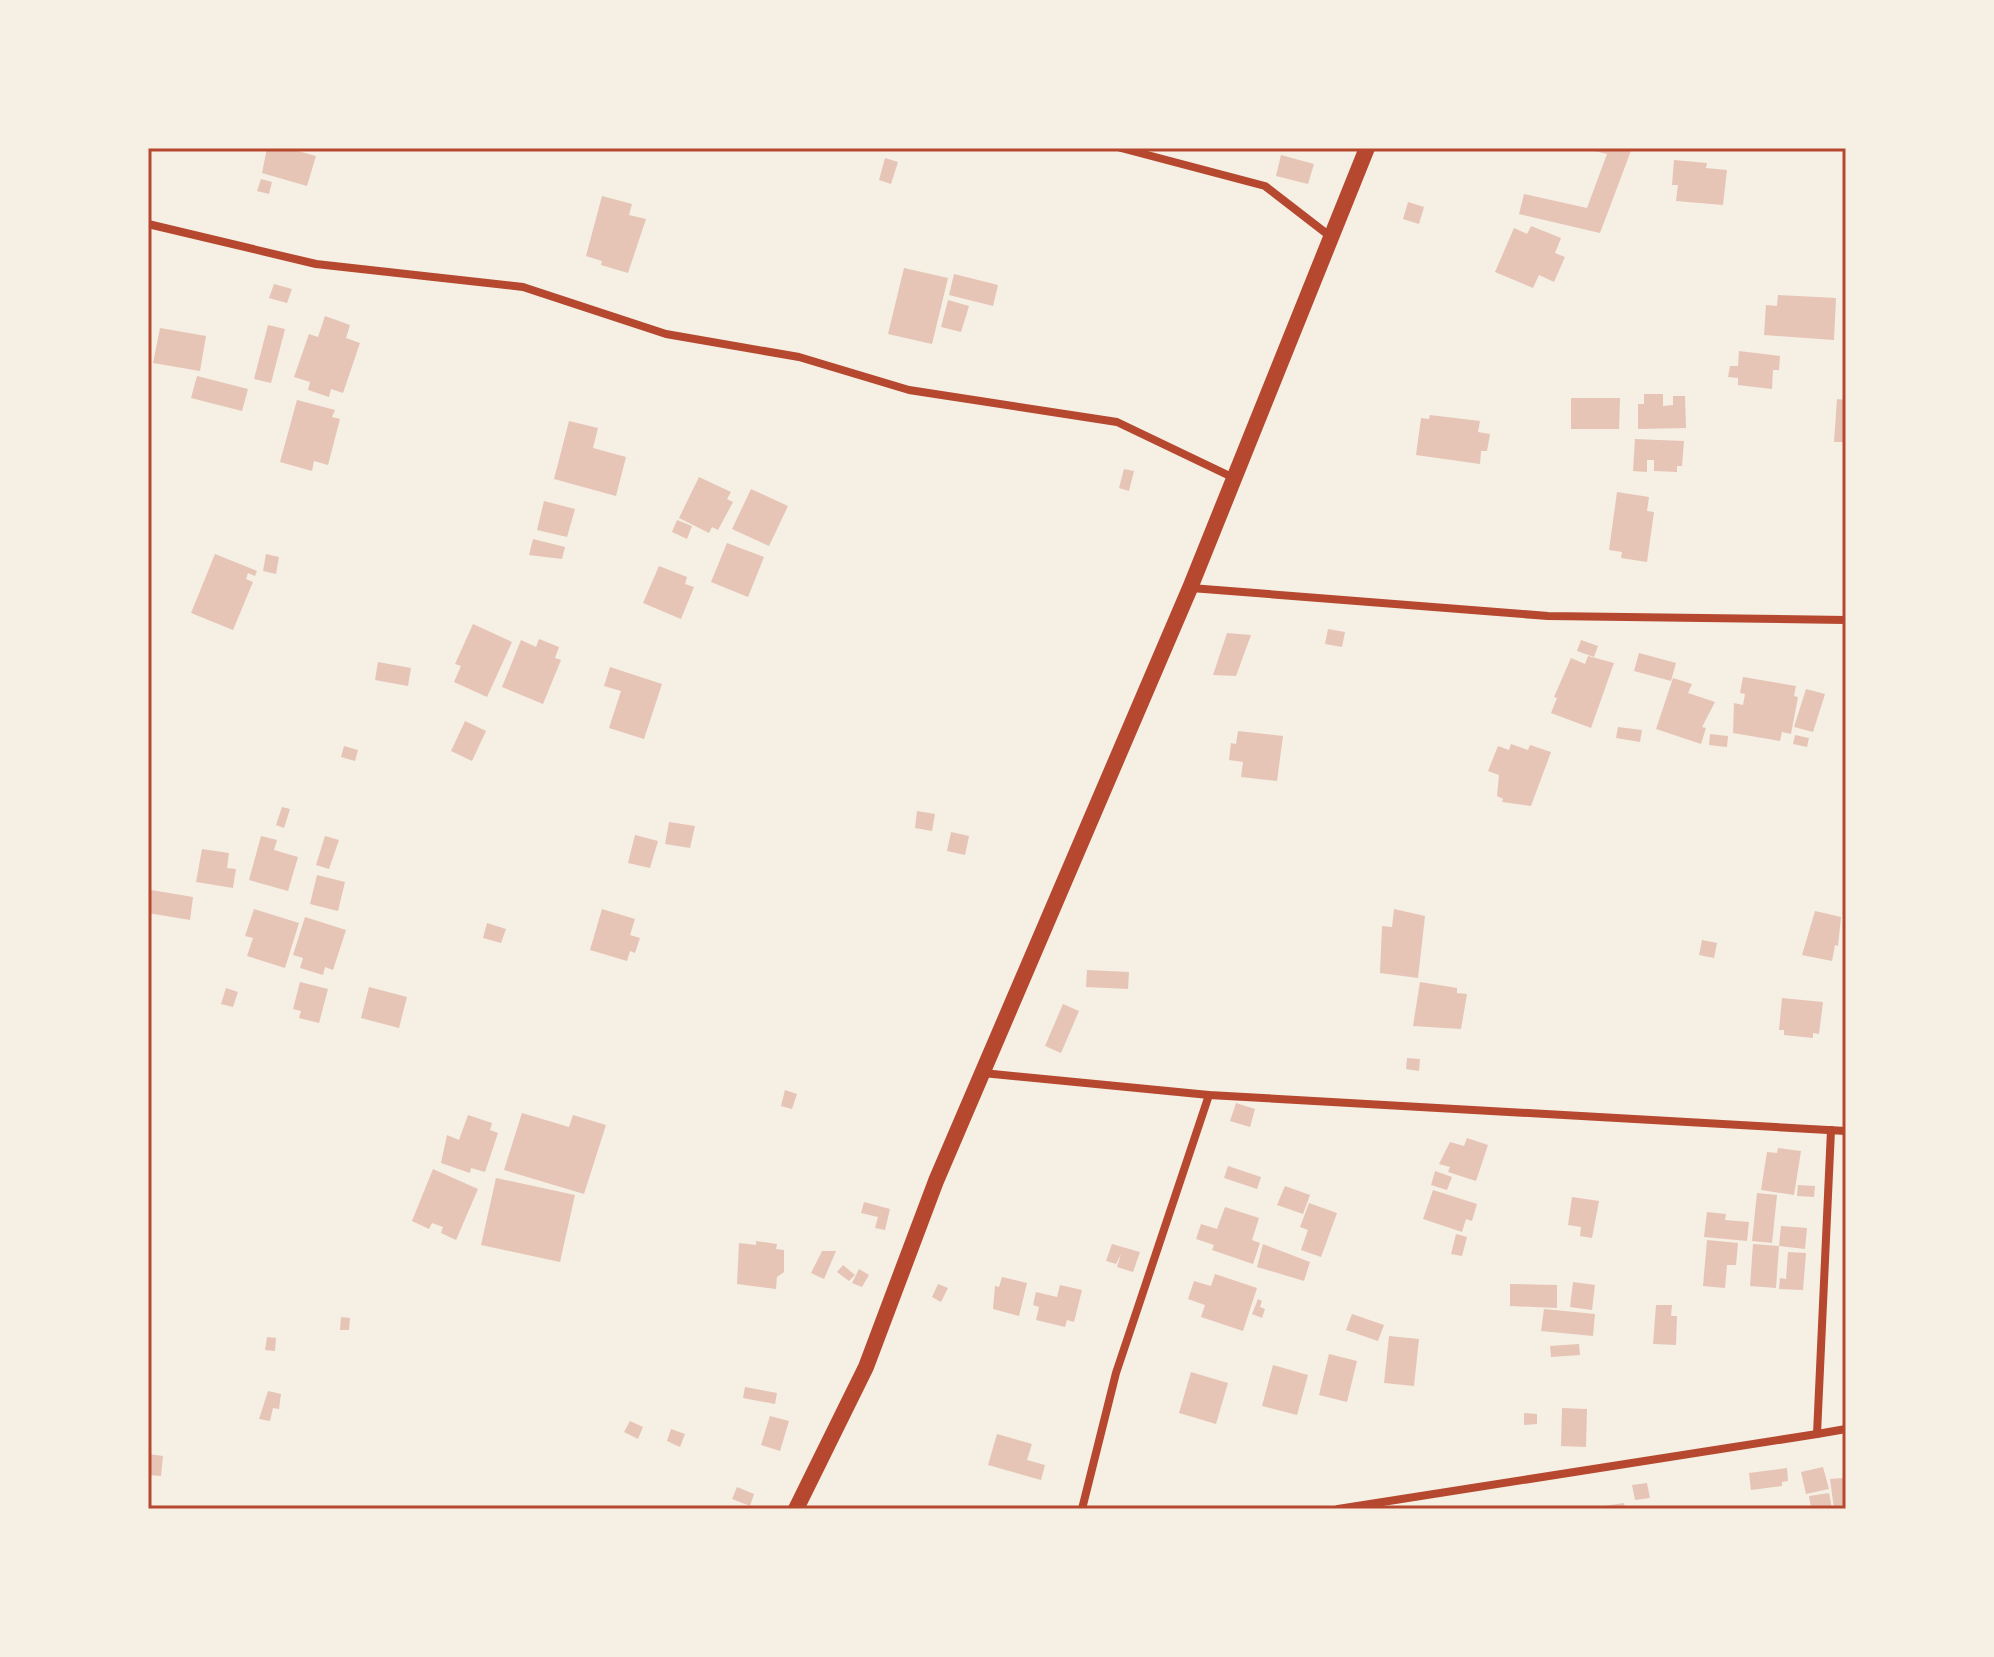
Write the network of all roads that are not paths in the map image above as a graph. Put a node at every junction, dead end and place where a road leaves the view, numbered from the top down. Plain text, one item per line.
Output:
1 (1121, 148) edge
2 (1367, 148) edge
3 (148, 224) edge
4 (1331, 237) junction
5 (1234, 478) junction
6 (1190, 588) junction
7 (1846, 620) edge
8 (982, 1073) junction
9 (1209, 1095) junction
10 (1831, 1130) junction
11 (1846, 1131) edge
12 (1846, 1429) edge
13 (1817, 1434) junction
14 (796, 1509) edge
15 (1082, 1509) edge
16 (1338, 1509) edge

1 - 4 street
2 - 4 main road
3 - 5 street
4 - 5 main road
5 - 6 main road
6 - 7 street
6 - 8 main road
8 - 9 street
8 - 14 main road
9 - 10 street
9 - 15 street
10 - 11 street
10 - 13 street
12 - 13 street
13 - 16 street

